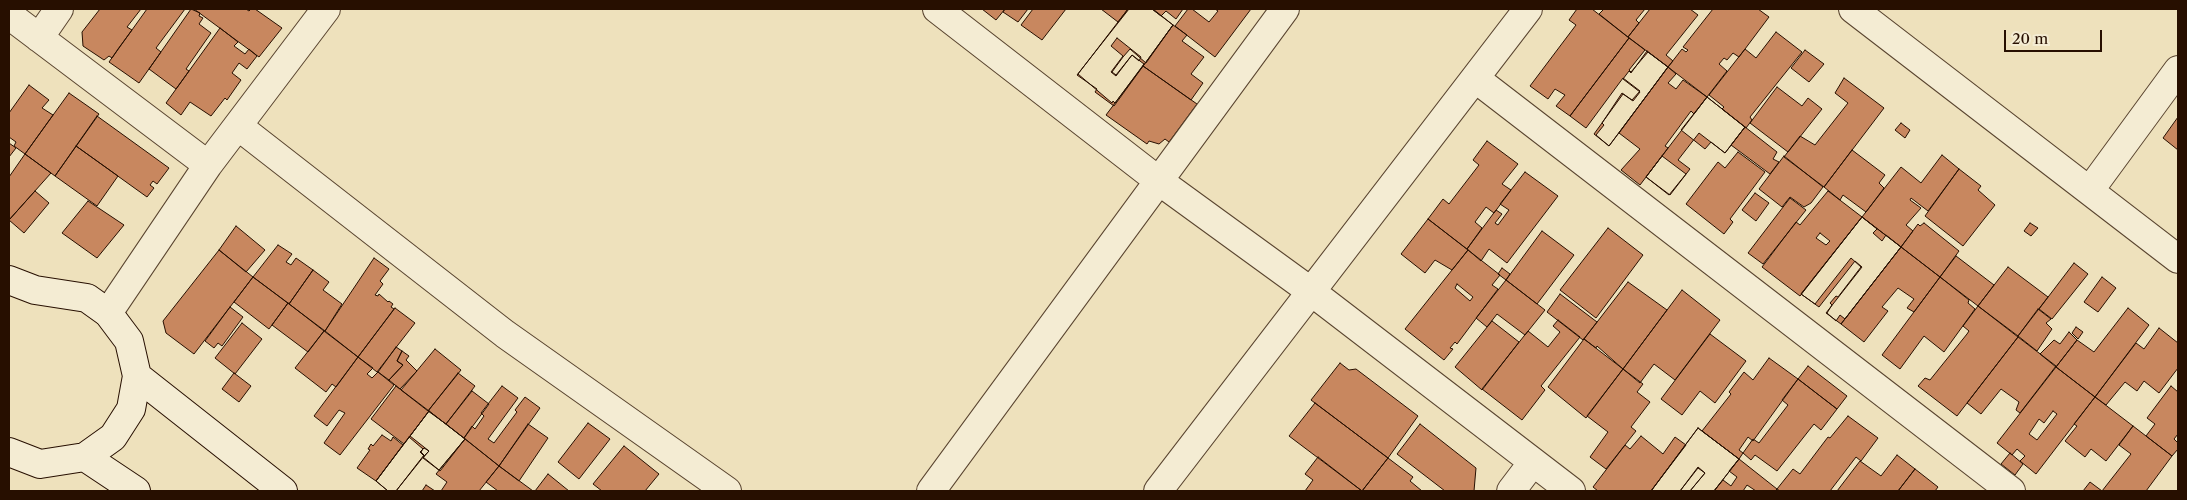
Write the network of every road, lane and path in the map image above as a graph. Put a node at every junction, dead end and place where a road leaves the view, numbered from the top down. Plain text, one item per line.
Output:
1 (59, 9) edge
2 (326, 9) edge
3 (937, 9) edge
4 (1285, 9) edge
5 (1528, 9) edge
6 (1854, 9) edge
7 (9, 15) edge
8 (39, 38) junction
9 (2178, 70) edge
10 (1476, 79) junction
11 (238, 126) junction
12 (208, 165) junction
13 (1159, 181) junction
14 (2090, 190) junction
15 (2178, 259) edge
16 (9, 280) edge
17 (35, 290) junction
18 (1312, 293) junction
19 (9, 300) edge
20 (108, 313) junction
21 (137, 376) junction
22 (9, 452) edge
23 (85, 457) junction
24 (1533, 462) junction
25 (136, 491) edge
26 (283, 491) edge
27 (726, 491) edge
28 (931, 491) edge
29 (1158, 491) edge
30 (1512, 491) edge
31 (1570, 491) edge
32 (2011, 491) edge

1 - 8 street
2 - 11 street
3 - 13 street
4 - 13 street
5 - 10 street
6 - 14 street
7 - 8 street
8 - 12 street
9 - 14 street
10 - 18 street
10 - 32 street
11 - 12 street
11 - 27 street
12 - 20 street
13 - 18 street
13 - 28 street
14 - 15 street
16 - 17 street
17 - 19 street
17 - 20 street
18 - 24 street
18 - 29 street
20 - 21 street
21 - 23 street
21 - 26 street
22 - 23 street
23 - 25 street
24 - 30 street
24 - 31 street

